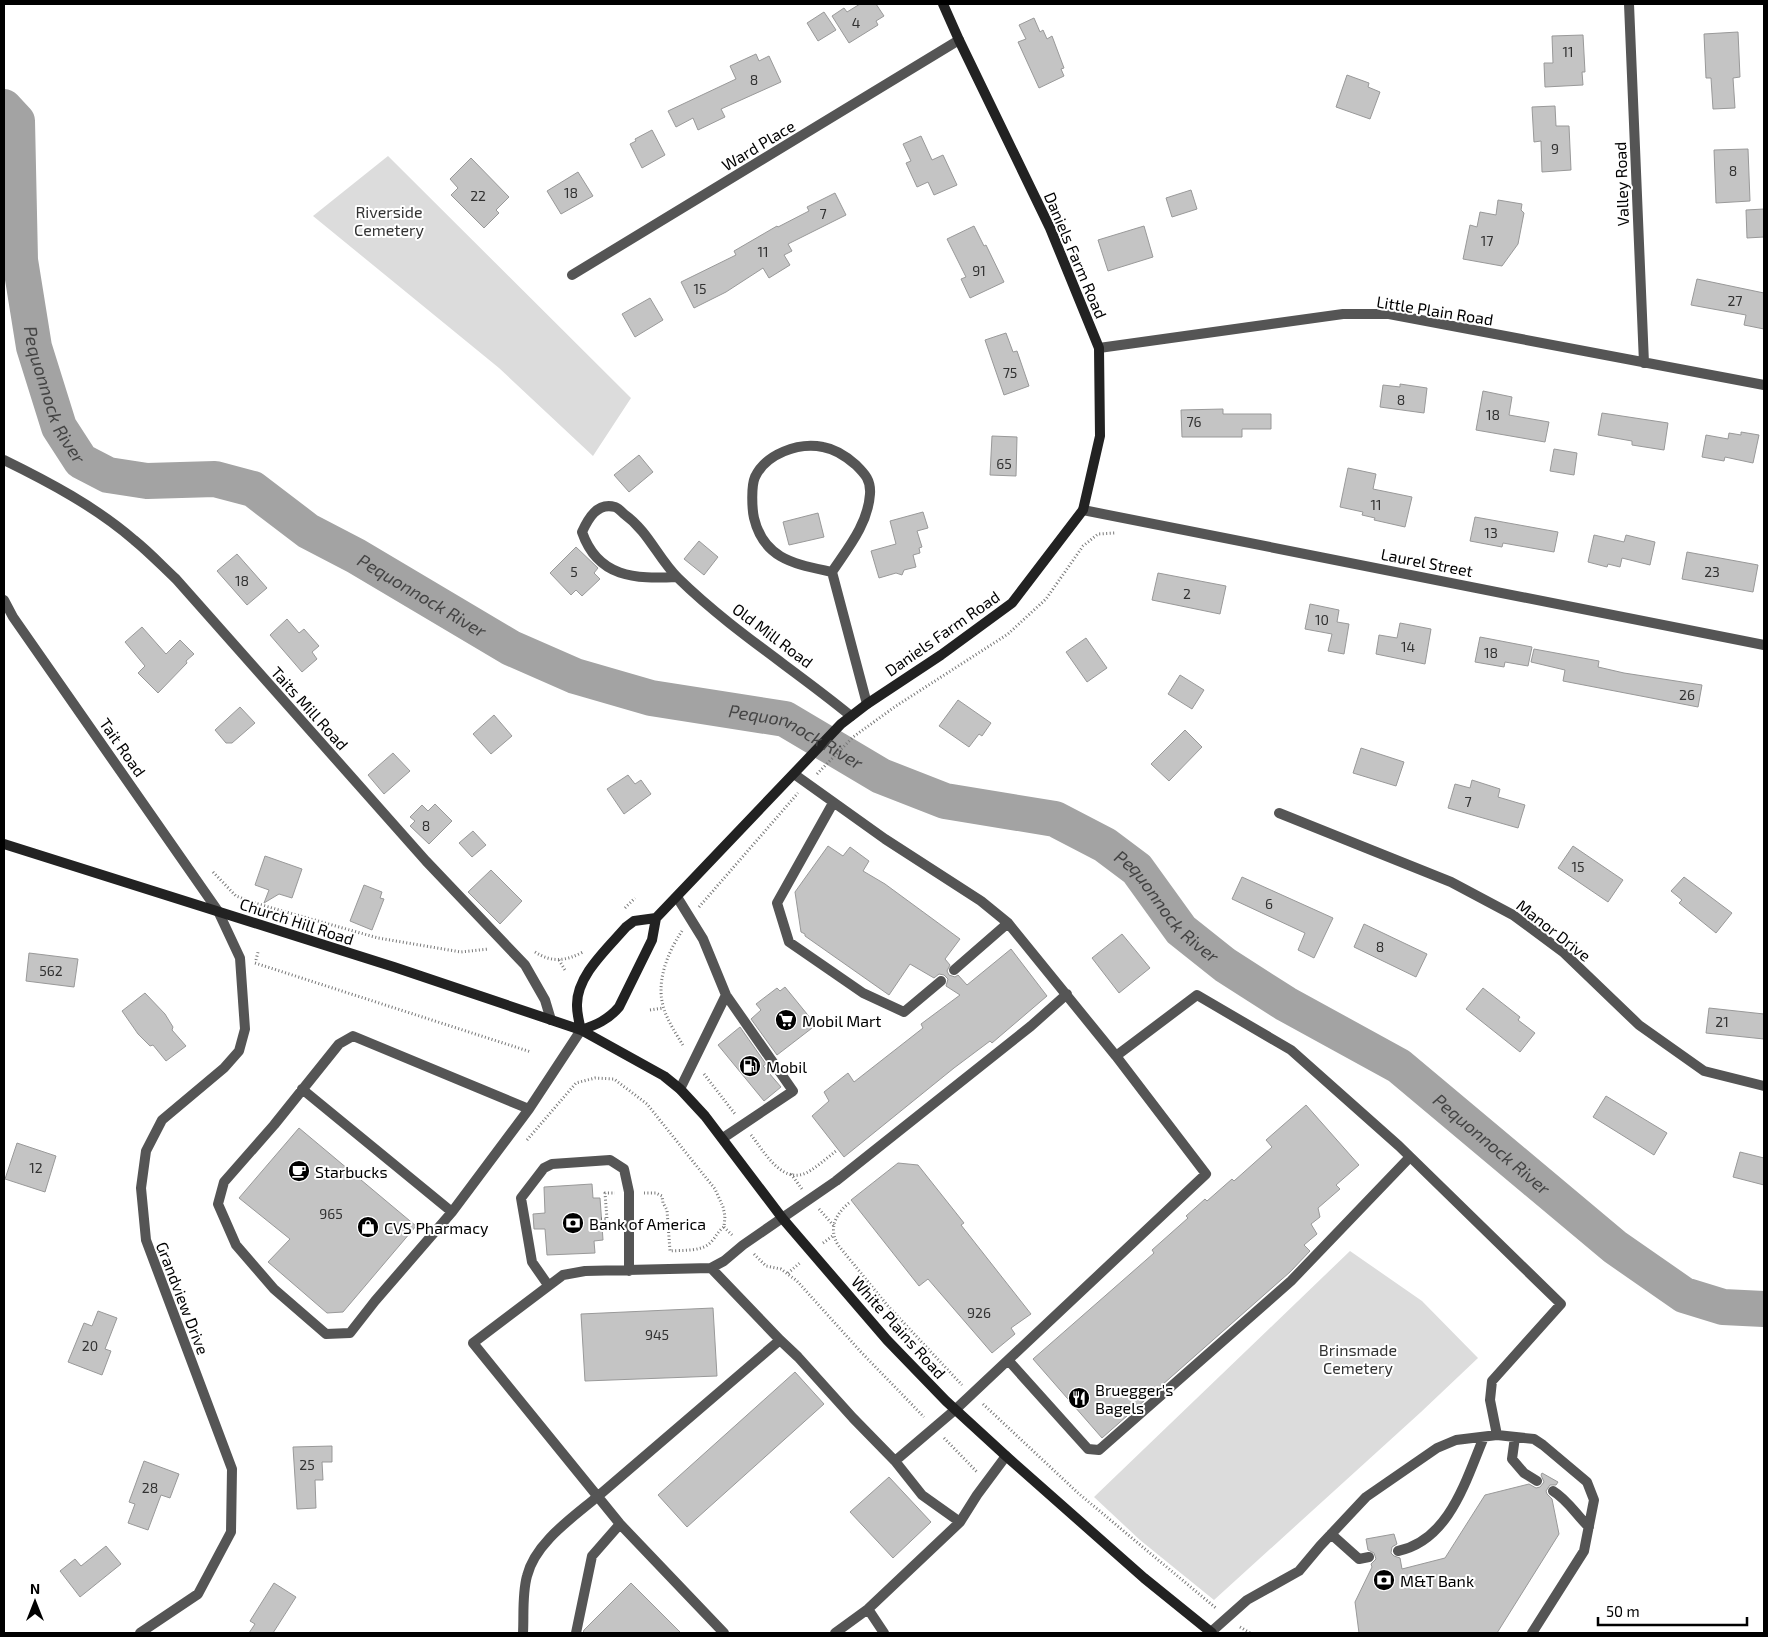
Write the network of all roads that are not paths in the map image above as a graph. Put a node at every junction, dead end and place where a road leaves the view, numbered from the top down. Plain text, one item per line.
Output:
1 (943, 4) edge
2 (1629, 4) edge
3 (959, 40) junction
4 (572, 275) dead end
5 (1098, 348) junction
6 (1644, 363) junction
7 (1764, 385) edge
8 (4, 460) edge
9 (1083, 510) junction
10 (832, 572) junction
11 (677, 577) junction
12 (4, 600) edge
13 (1764, 645) edge
14 (868, 704) junction
15 (851, 716) junction
16 (794, 774) junction
17 (833, 803) junction
18 (1279, 813) dead end
19 (4, 844) edge
20 (677, 897) junction
21 (218, 911) junction
22 (656, 918) junction
23 (1008, 923) junction
24 (954, 970) dead end
25 (941, 981) dead end
26 (1066, 994) junction
27 (726, 996) junction
28 (551, 1020) junction
29 (581, 1030) junction
30 (1116, 1056) junction
31 (1764, 1086) edge
32 (302, 1089) junction
33 (680, 1089) junction
34 (529, 1109) junction
35 (723, 1138) junction
36 (1410, 1157) junction
37 (452, 1212) junction
38 (783, 1218) junction
39 (711, 1268) junction
40 (629, 1270) junction
41 (548, 1286) junction
42 (780, 1340) junction
43 (1008, 1360) junction
44 (956, 1409) junction
45 (1498, 1435) junction
46 (1484, 1437) junction
47 (1516, 1437) junction
48 (1006, 1456) junction
49 (895, 1461) junction
50 (1537, 1481) dead end
51 (1552, 1491) dead end
52 (597, 1496) junction
53 (960, 1522) junction
54 (620, 1524) junction
55 (1588, 1527) junction
56 (1331, 1534) junction
57 (1398, 1551) dead end
58 (1369, 1556) dead end
59 (868, 1609) junction
60 (140, 1633) edge
61 (523, 1633) edge
62 (576, 1633) edge
63 (724, 1633) edge
64 (835, 1633) edge
65 (884, 1633) edge
66 (1212, 1633) edge
67 (1532, 1633) edge

1 - 3 main road, Daniels Farm Road
2 - 6 street, Valley Road
3 - 4 street, Ward Place
3 - 5 main road, Daniels Farm Road
5 - 6 street, Little Plain Road
5 - 9 main road, Daniels Farm Road
6 - 7 street, Little Plain Road
8 - 28 street, Taits Mill Road
9 - 13 street, Laurel Street
9 - 14 main road, Daniels Farm Road
10 - 10 street
10 - 14 street
11 - 11 street, Old Mill Road
11 - 15 street, Old Mill Road
12 - 21 street, Tait Road
14 - 15 main road, Daniels Farm Road
15 - 16 main road, Daniels Farm Road
16 - 17 street
16 - 20 main road, Daniels Farm Road
17 - 23 street
17 - 25 street
18 - 31 street, Manor Drive
19 - 21 main road, Church Hill Road
20 - 22 main road, Daniels Farm Road
20 - 27 street
21 - 28 main road, Church Hill Road
21 - 60 street, Grandview Drive
22 - 29 main road
22 - 29 main road
23 - 24 street
23 - 26 street
26 - 30 street
26 - 38 street
27 - 33 street
27 - 35 street
28 - 29 main road, Church Hill Road
29 - 33 main road, White Plains Road
29 - 34 street
30 - 36 street
30 - 43 street
32 - 34 street
32 - 37 street
32 - 37 street
33 - 35 main road, White Plains Road
34 - 37 street
35 - 38 main road, White Plains Road
36 - 43 street
36 - 45 street
38 - 39 street
38 - 44 main road, White Plains Road
39 - 40 street
39 - 42 street
40 - 41 street
40 - 41 street
41 - 52 street
42 - 49 street
42 - 52 street
43 - 44 street
44 - 48 main road, White Plains Road
44 - 49 street
45 - 46 street
45 - 47 street
46 - 56 street
46 - 57 street
47 - 50 street
47 - 55 street
48 - 53 street
48 - 66 main road, White Plains Road
49 - 53 street
51 - 55 street
52 - 54 street
52 - 61 street
53 - 59 street
54 - 62 street
54 - 63 street
55 - 67 street
56 - 58 street
56 - 66 street
59 - 64 street
59 - 65 street

